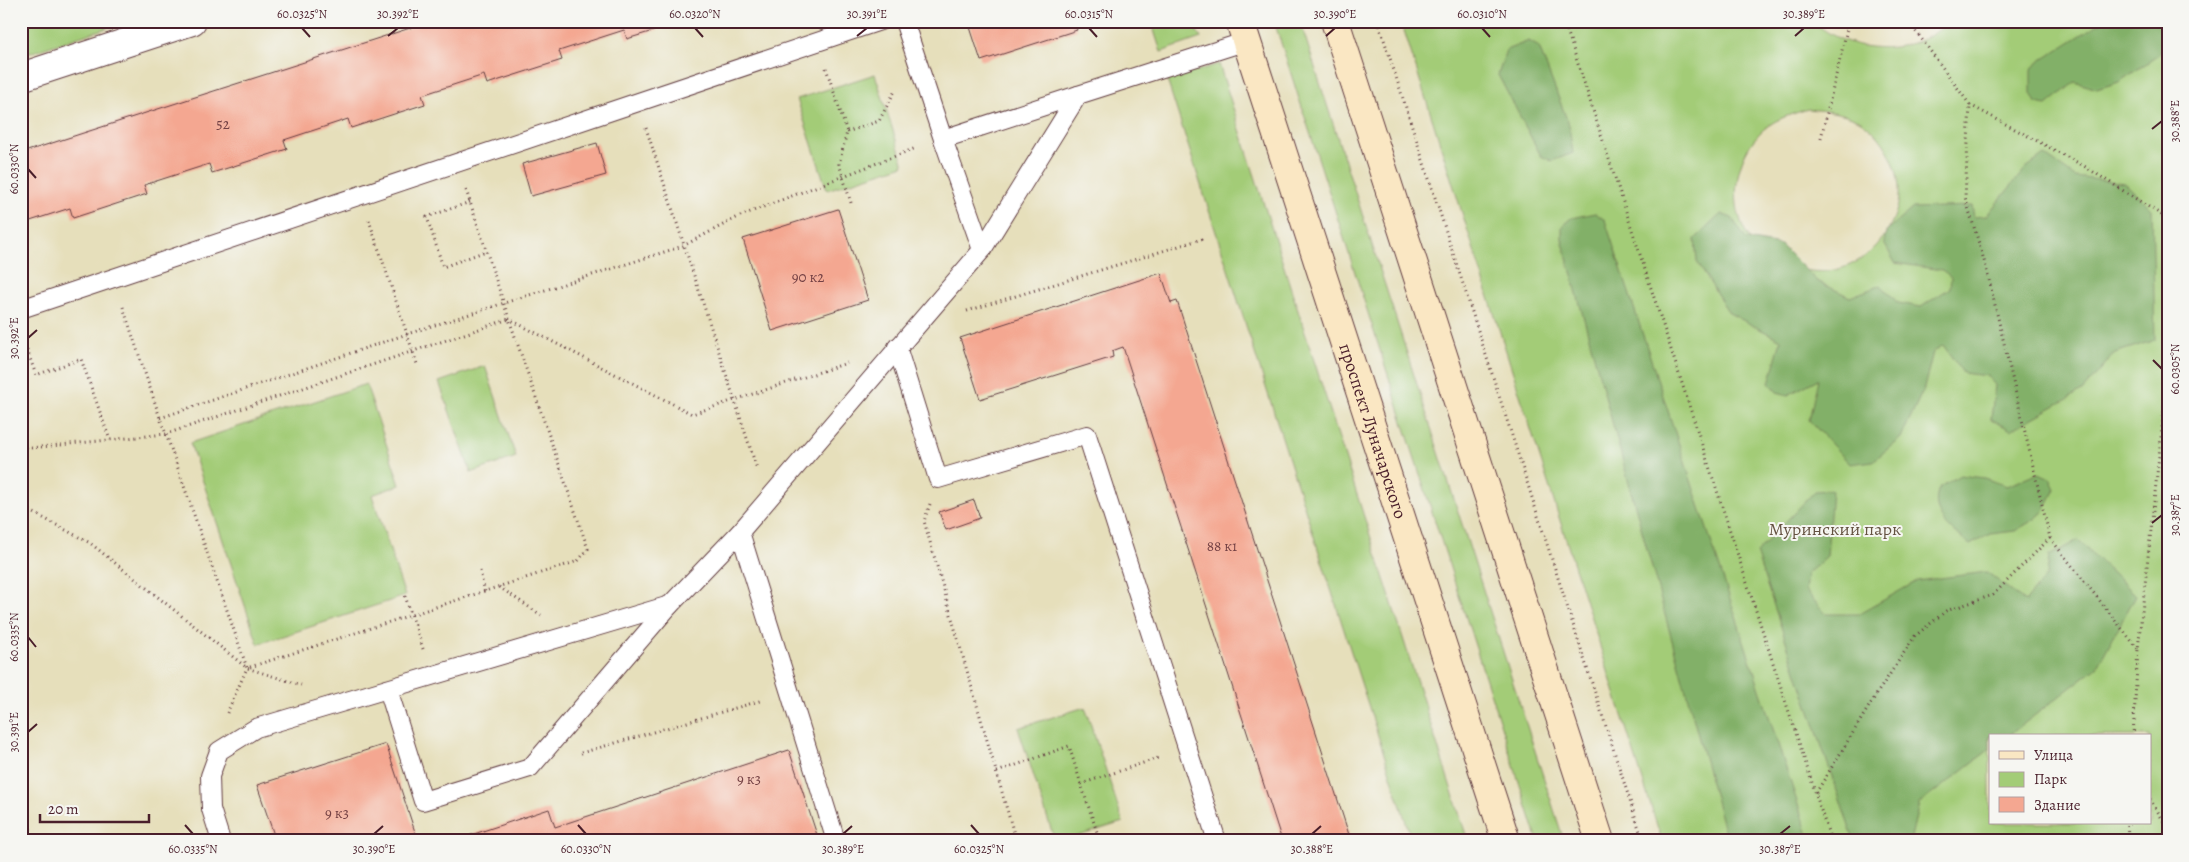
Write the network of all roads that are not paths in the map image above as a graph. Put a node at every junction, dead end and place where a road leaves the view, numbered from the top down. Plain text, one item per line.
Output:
1 (192, 21) edge
2 (880, 21) edge
3 (904, 21) edge
4 (1336, 21) edge
5 (1244, 31) edge
6 (21, 77) edge
7 (1078, 95) junction
8 (943, 139) junction
9 (982, 250) junction
10 (21, 308) edge
11 (897, 347) junction
12 (740, 532) junction
13 (670, 605) junction
14 (388, 688) junction
15 (221, 841) edge
16 (836, 841) edge
17 (1218, 841) edge
18 (1506, 841) edge
19 (1600, 841) edge

1 - 6 street
2 - 10 lane
3 - 8 lane
4 - 19 main road
5 - 7 lane
5 - 18 main road, проспект Луначарского
7 - 8 lane
7 - 9 lane
8 - 9 lane
9 - 11 lane
11 - 12 lane
11 - 17 lane
12 - 13 lane
12 - 16 lane
13 - 14 lane
13 - 14 lane
14 - 15 lane

